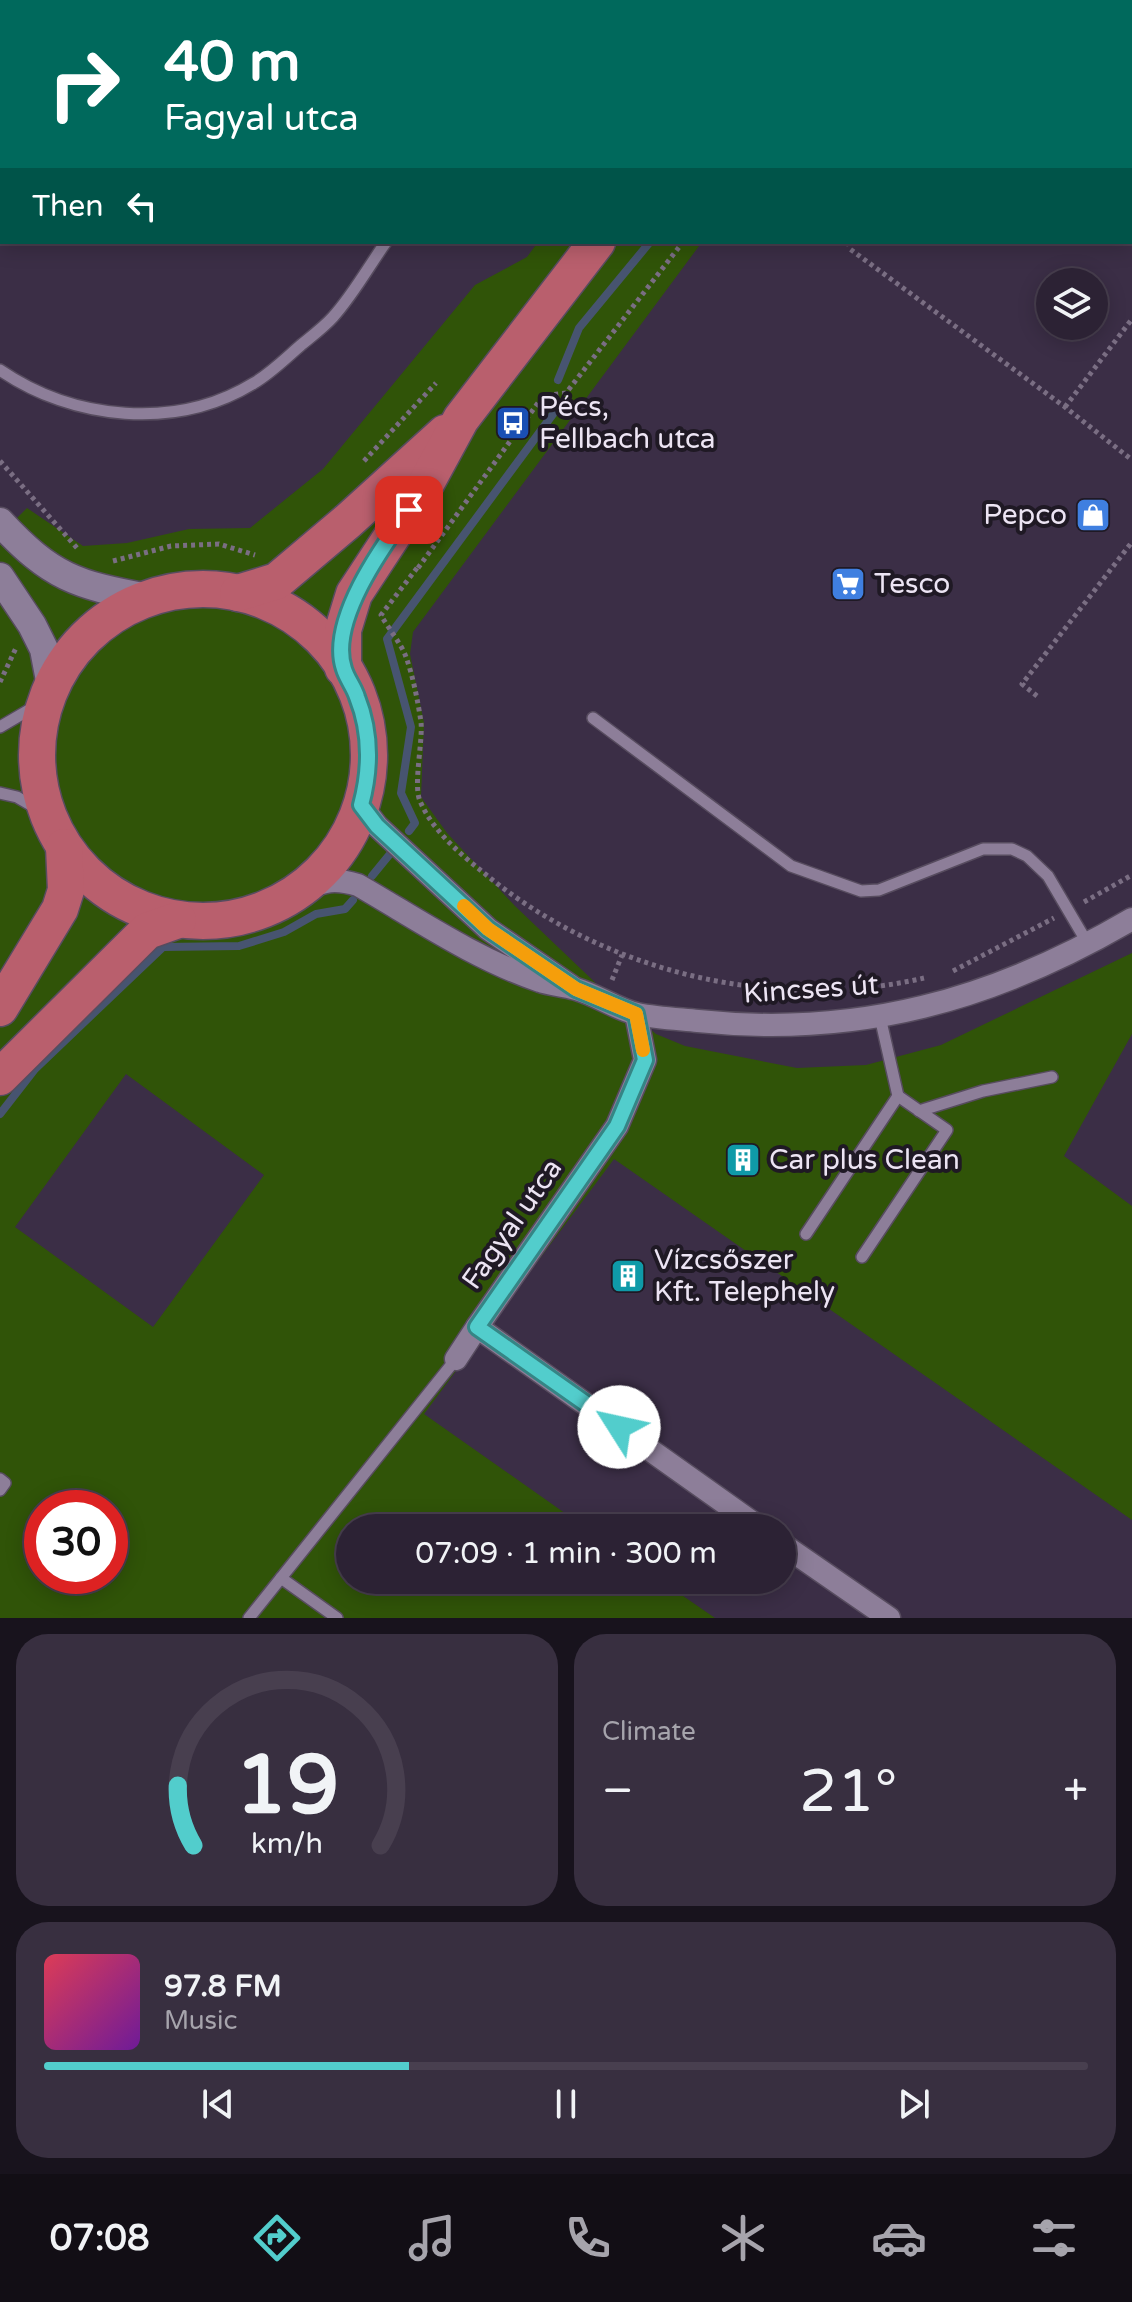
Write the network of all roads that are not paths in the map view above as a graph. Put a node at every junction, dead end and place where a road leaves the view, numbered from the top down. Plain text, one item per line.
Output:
1 (385, 244) edge
2 (595, 244) edge
3 (0, 370) edge
4 (461, 419) junction
5 (0, 522) edge
6 (0, 577) edge
7 (238, 593) junction
8 (148, 598) junction
9 (343, 668) junction
10 (48, 693) junction
11 (593, 718) dead end
12 (0, 727) edge
13 (0, 793) edge
14 (361, 805) junction
15 (48, 815) junction
16 (64, 847) junction
17 (298, 891) junction
18 (1132, 919) edge
19 (178, 920) junction
20 (1088, 945) junction
21 (576, 989) junction
22 (0, 1008) edge
23 (636, 1014) junction
24 (880, 1017) junction
25 (0, 1077) edge
26 (1052, 1077) dead end
27 (898, 1096) junction
28 (919, 1111) junction
29 (806, 1234) dead end
30 (862, 1257) dead end
31 (477, 1327) junction
32 (456, 1359) joint
33 (0, 1479) edge
34 (0, 1490) edge
35 (740, 1514) edge
36 (796, 1554) edge
37 (281, 1578) junction
38 (249, 1618) edge
39 (337, 1618) edge
40 (889, 1618) edge

1 - 3 lane
2 - 4 main road
4 - 7 main road
4 - 9 main road
5 - 8 street
6 - 10 street
7 - 8 main road
7 - 9 main road
8 - 10 main road
9 - 14 main road
10 - 12 lane
10 - 15 main road
11 - 20 lane
13 - 15 lane
14 - 17 main road
14 - 21 street
15 - 16 main road
16 - 19 main road
16 - 22 main road
17 - 19 main road
17 - 21 street
18 - 20 street, Kincses út
19 - 25 main road
20 - 24 street, Kincses út
21 - 23 street, Kincses út
23 - 24 street, Kincses út
23 - 31 street, Fagyal utca
24 - 27 lane
26 - 28 lane
27 - 28 lane
27 - 29 lane
28 - 30 lane
31 - 32 street
31 - 35 street, Fagyal utca
32 - 37 lane
33 - 34 lane
36 - 40 street
37 - 38 lane
37 - 39 lane

